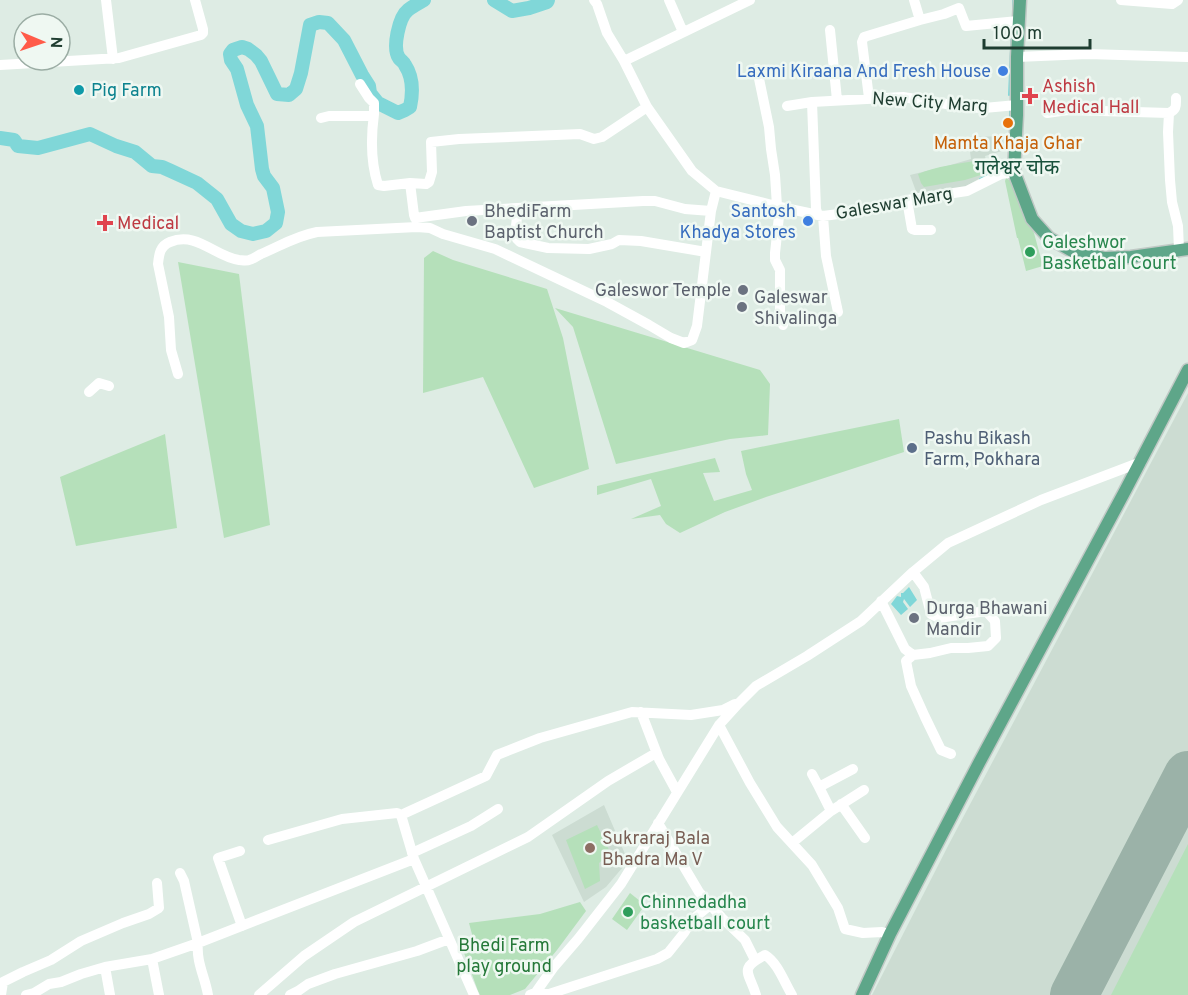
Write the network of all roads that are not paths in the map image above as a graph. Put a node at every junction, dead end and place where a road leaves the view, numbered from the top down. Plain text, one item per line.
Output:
1 (106, 0) edge
2 (195, 0) edge
3 (594, 0) edge
4 (669, 0) edge
5 (914, 0) edge
6 (1020, 0) edge
7 (1121, 0) edge
8 (1178, 0) edge
9 (748, 1) edge
10 (920, 20) junction
11 (1018, 21) junction
12 (830, 30) dead end
13 (683, 32) junction
14 (1017, 57) junction
15 (1186, 57) dead end
16 (113, 59) junction
17 (624, 61) junction
18 (0, 65) edge
19 (757, 69) dead end
20 (360, 84) dead end
21 (869, 98) junction
22 (1176, 98) dead end
23 (837, 100) junction
24 (812, 102) junction
25 (1017, 105) junction
26 (787, 106) dead end
27 (647, 107) junction
28 (1047, 112) dead end
29 (1169, 113) junction
30 (374, 114) junction
31 (321, 118) dead end
32 (1014, 172) junction
33 (410, 183) junction
34 (716, 191) junction
35 (908, 200) junction
36 (778, 206) junction
37 (518, 208) junction
38 (711, 211) junction
39 (820, 215) junction
40 (931, 230) dead end
41 (1184, 250) edge
42 (706, 252) junction
43 (838, 312) dead end
44 (783, 326) dead end
45 (1188, 370) edge
46 (178, 374) dead end
47 (109, 386) dead end
48 (89, 392) dead end
49 (1141, 462) junction
50 (913, 572) junction
51 (881, 601) junction
52 (913, 655) junction
53 (738, 703) junction
54 (641, 712) junction
55 (719, 725) junction
56 (656, 753) junction
57 (951, 754) dead end
58 (854, 769) dead end
59 (812, 774) dead end
60 (819, 787) junction
61 (864, 790) dead end
62 (677, 792) junction
63 (841, 804) junction
64 (498, 809) dead end
65 (831, 811) junction
66 (401, 815) junction
67 (658, 823) junction
68 (865, 838) dead end
69 (268, 840) dead end
70 (792, 843) junction
71 (240, 850) dead end
72 (413, 856) junction
73 (180, 873) dead end
74 (157, 883) dead end
75 (426, 886) junction
76 (710, 905) junction
77 (242, 926) junction
78 (890, 934) junction
79 (449, 939) junction
80 (198, 943) junction
81 (152, 959) junction
82 (755, 960) junction
83 (105, 968) junction
84 (533, 994) edge
85 (1, 995) edge
86 (26, 995) edge
87 (110, 995) edge
88 (159, 995) edge
89 (208, 995) edge
90 (259, 995) edge
91 (290, 995) edge
92 (474, 995) edge
93 (756, 995) edge
94 (792, 995) edge
95 (862, 995) edge

1 - 16 street
2 - 16 street
3 - 17 street, Galeswar Marg
4 - 13 street
5 - 10 street
6 - 11 main road
7 - 8 street
9 - 13 street
10 - 11 street
10 - 21 street
11 - 14 main road
12 - 23 street
13 - 17 street
14 - 15 street
14 - 25 main road
16 - 18 street
17 - 27 street, Galeswar Marg
19 - 36 street
20 - 30 street
21 - 23 street, New City Marg
21 - 25 street, New City Marg
22 - 29 street
23 - 24 street, New City Marg
24 - 26 street, New City Marg
24 - 39 street
25 - 32 main road
27 - 33 street
27 - 34 street, Galeswar Marg
28 - 29 street
29 - 41 street
30 - 31 street
30 - 33 street
32 - 35 street, Galeswar Marg
32 - 41 main road
33 - 37 street
34 - 36 street, Galeswar Marg
34 - 38 street
35 - 39 street, Galeswar Marg
35 - 40 street
36 - 39 street, Galeswar Marg
36 - 44 street
37 - 38 street
37 - 42 street
38 - 42 street
39 - 43 street
42 - 46 street
45 - 49 main road
47 - 48 street
49 - 50 street
49 - 78 main road
50 - 51 street
50 - 52 street
51 - 52 street
51 - 53 street
52 - 57 street
53 - 54 street
53 - 55 street
54 - 56 street
54 - 66 street
55 - 62 street
55 - 70 street
56 - 62 street
56 - 75 street
58 - 60 street
59 - 60 street
60 - 65 street
61 - 63 street
62 - 67 street
63 - 65 street
63 - 68 street
64 - 72 street
65 - 70 street
66 - 69 street
66 - 72 street
67 - 76 street
67 - 84 street
70 - 78 street
71 - 77 street
72 - 75 street
72 - 77 street
73 - 80 street
74 - 85 street
75 - 79 street
75 - 90 street
76 - 82 street
76 - 84 street
77 - 80 street
78 - 95 main road
79 - 91 street
79 - 92 street
80 - 81 street
80 - 89 street
81 - 83 street
81 - 88 street
82 - 93 street
82 - 94 street
83 - 86 street
83 - 87 street

